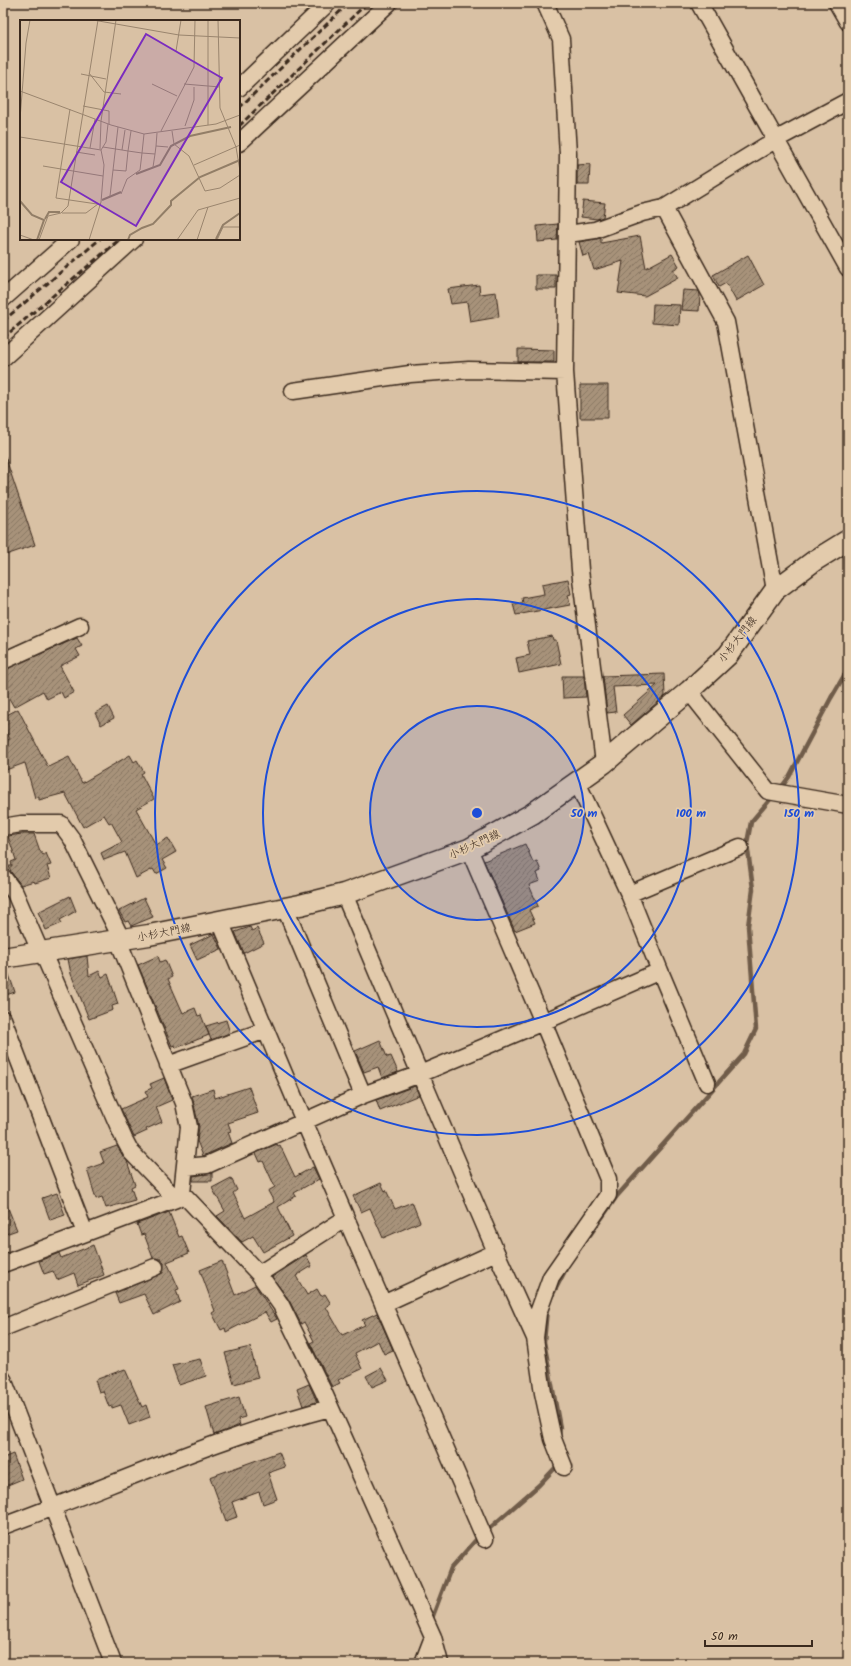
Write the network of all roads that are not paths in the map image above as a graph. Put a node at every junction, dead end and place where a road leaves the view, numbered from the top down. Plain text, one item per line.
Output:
1 (328, 3) edge
2 (389, 3) edge
3 (544, 3) edge
4 (699, 3) edge
5 (837, 3) edge
6 (848, 22) edge
7 (240, 87) edge
8 (848, 101) edge
9 (775, 140) junction
10 (240, 142) edge
11 (664, 208) junction
12 (568, 234) junction
13 (70, 240) edge
14 (133, 240) edge
15 (848, 268) edge
16 (3, 299) edge
17 (3, 358) edge
18 (565, 372) junction
19 (293, 391) dead end
20 (848, 540) edge
21 (775, 590) junction
22 (80, 626) dead end
23 (3, 661) edge
24 (689, 691) junction
25 (604, 763) junction
26 (577, 782) junction
27 (848, 805) edge
28 (3, 827) edge
29 (740, 847) dead end
30 (468, 849) junction
31 (3, 876) edge
32 (344, 894) junction
33 (629, 894) junction
34 (285, 908) junction
35 (220, 921) junction
36 (120, 940) junction
37 (41, 951) junction
38 (3, 958) edge
39 (660, 971) junction
40 (3, 1019) edge
41 (543, 1022) junction
42 (266, 1030) junction
43 (168, 1065) junction
44 (420, 1074) junction
45 (707, 1082) dead end
46 (363, 1095) junction
47 (304, 1121) junction
48 (185, 1167) junction
49 (179, 1196) junction
50 (346, 1218) junction
51 (84, 1233) junction
52 (496, 1252) junction
53 (3, 1264) edge
54 (155, 1267) dead end
55 (259, 1274) junction
56 (383, 1304) junction
57 (3, 1328) edge
58 (535, 1338) junction
59 (3, 1379) edge
60 (330, 1408) junction
61 (564, 1467) dead end
62 (53, 1508) junction
63 (3, 1526) edge
64 (484, 1539) dead end
65 (433, 1637) junction
66 (113, 1663) edge
67 (423, 1663) edge
68 (440, 1663) edge

1 - 7 street
2 - 10 street
3 - 12 street
4 - 9 street
5 - 6 street
8 - 9 street
9 - 11 street
9 - 15 street
11 - 12 street
11 - 21 street
12 - 18 street
13 - 16 street
14 - 17 street
18 - 19 street
18 - 25 street
20 - 21 main road, 小杉大門線
21 - 24 main road, 小杉大門線
22 - 23 street
24 - 25 main road, 小杉大門線
24 - 27 street
25 - 26 main road, 小杉大門線
26 - 30 main road, 小杉大門線
26 - 33 street
28 - 36 street
29 - 33 street
30 - 32 main road, 小杉大門線
30 - 41 street
31 - 37 street
32 - 34 main road, 小杉大門線
32 - 44 street
33 - 39 street
34 - 35 main road, 小杉大門線
34 - 46 street
35 - 36 main road, 小杉大門線
35 - 42 street
36 - 37 main road, 小杉大門線
36 - 43 street
37 - 38 main road, 小杉大門線
37 - 49 street
39 - 41 street
39 - 45 street
40 - 51 street
41 - 44 street
41 - 58 street
42 - 43 street
42 - 47 street
43 - 48 street
44 - 46 street
44 - 52 street
46 - 47 street
47 - 48 street
47 - 50 street
48 - 49 street
49 - 51 street
49 - 55 street
50 - 55 street
50 - 56 street
51 - 53 street
52 - 56 street
52 - 58 street
54 - 57 street
55 - 60 street
56 - 64 street
58 - 61 street
59 - 62 street
60 - 62 street
60 - 65 street
62 - 63 street
62 - 66 street
65 - 67 street
65 - 68 street

